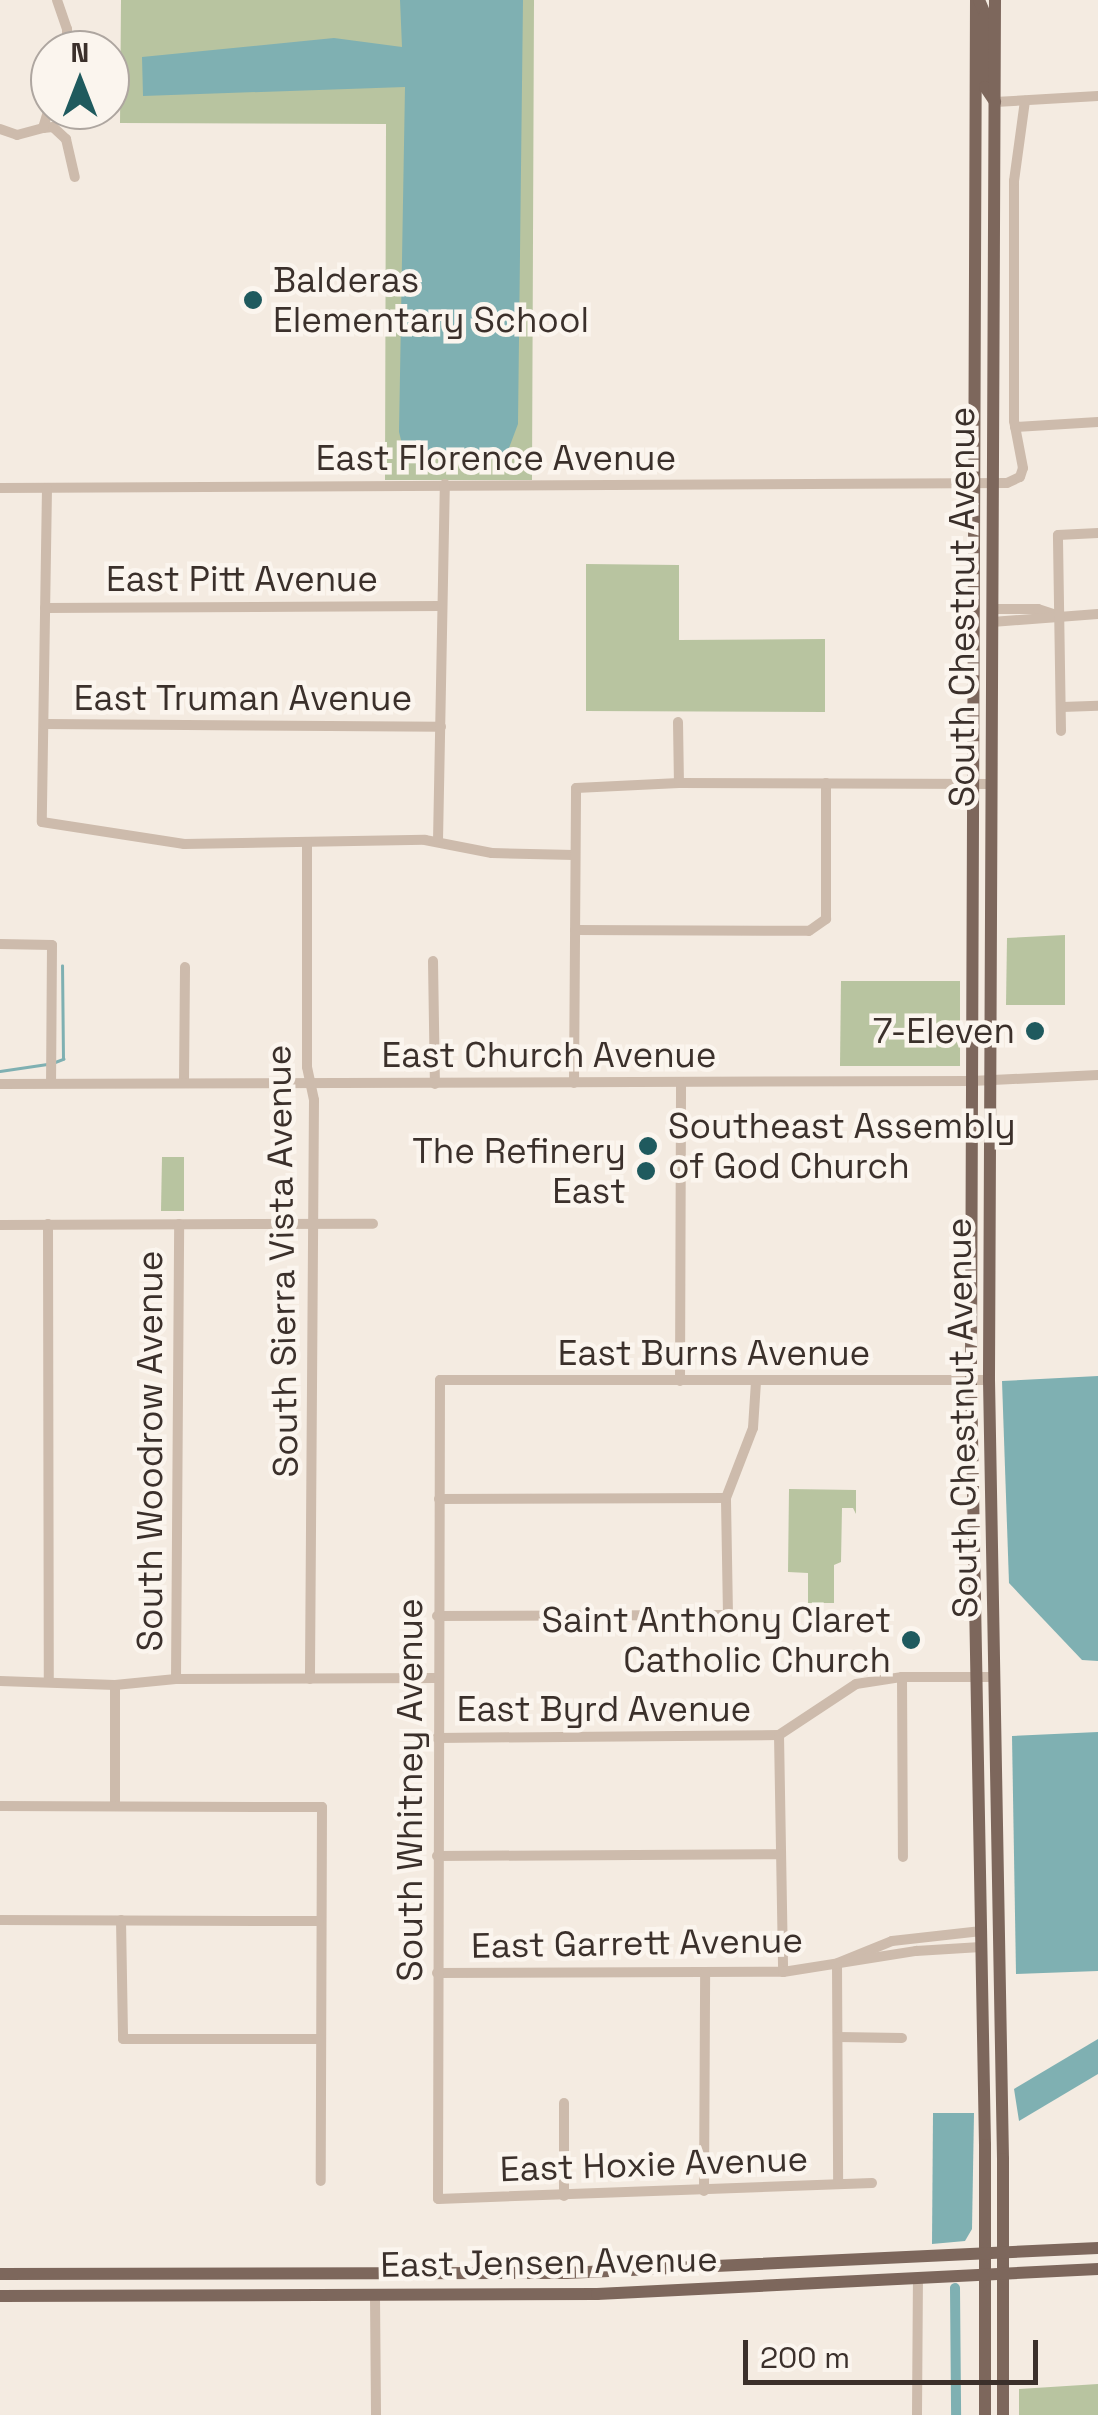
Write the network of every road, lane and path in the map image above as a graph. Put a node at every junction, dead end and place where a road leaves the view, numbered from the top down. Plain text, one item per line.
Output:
1 (57, 0) edge
2 (978, 0) edge
3 (995, 0) edge
4 (67, 30) edge
5 (1098, 96) edge
6 (1025, 100) junction
7 (995, 102) junction
8 (0, 129) edge
9 (36, 130) edge
10 (56, 130) edge
11 (75, 177) dead end
12 (1098, 422) edge
13 (1015, 427) junction
14 (444, 484) junction
15 (975, 485) junction
16 (992, 485) junction
17 (0, 488) edge
18 (47, 488) junction
19 (1098, 533) edge
20 (440, 606) junction
21 (45, 608) junction
22 (1098, 614) edge
23 (992, 616) junction
24 (1058, 616) junction
25 (1098, 706) edge
26 (1062, 707) junction
27 (678, 722) dead end
28 (44, 724) junction
29 (440, 726) junction
30 (1061, 731) dead end
31 (679, 783) junction
32 (826, 783) junction
33 (973, 784) junction
34 (992, 784) junction
35 (438, 841) junction
36 (307, 842) junction
37 (574, 854) junction
38 (575, 930) junction
39 (0, 944) edge
40 (433, 961) dead end
41 (185, 967) dead end
42 (1098, 1076) edge
43 (990, 1080) junction
44 (972, 1081) junction
45 (681, 1082) junction
46 (52, 1083) junction
47 (184, 1083) junction
48 (310, 1083) junction
49 (574, 1083) junction
50 (0, 1084) edge
51 (434, 1084) junction
52 (0, 1224) edge
53 (48, 1224) junction
54 (180, 1224) junction
55 (313, 1224) junction
56 (373, 1224) dead end
57 (440, 1380) joint
58 (680, 1380) junction
59 (989, 1380) junction
60 (756, 1381) junction
61 (971, 1381) junction
62 (726, 1498) junction
63 (439, 1500) junction
64 (437, 1616) junction
65 (995, 1677) junction
66 (438, 1678) junction
67 (902, 1678) junction
68 (976, 1678) junction
69 (176, 1679) junction
70 (310, 1679) junction
71 (0, 1681) edge
72 (49, 1682) junction
73 (115, 1686) junction
74 (779, 1735) junction
75 (437, 1738) junction
76 (0, 1806) edge
77 (115, 1806) junction
78 (781, 1854) junction
79 (438, 1856) junction
80 (903, 1857) dead end
81 (0, 1920) edge
82 (121, 1920) junction
83 (319, 1921) junction
84 (981, 1931) junction
85 (981, 1947) junction
86 (837, 1964) junction
87 (784, 1972) junction
88 (437, 1973) junction
89 (705, 1973) junction
90 (838, 2037) junction
91 (902, 2038) dead end
92 (321, 2039) junction
93 (564, 2103) dead end
94 (321, 2181) dead end
95 (872, 2183) dead end
96 (838, 2184) junction
97 (704, 2191) junction
98 (564, 2196) junction
99 (438, 2199) joint
100 (1098, 2248) edge
101 (1004, 2253) junction
102 (986, 2254) junction
103 (1098, 2269) edge
104 (0, 2274) edge
105 (1004, 2274) junction
106 (985, 2275) junction
107 (918, 2278) junction
108 (0, 2296) edge
109 (375, 2296) junction
110 (376, 2415) edge
111 (917, 2415) edge
112 (987, 2415) edge
113 (1003, 2415) edge

1 - 4 street
2 - 7 main road
2 - 15 main road, South Chestnut Avenue
3 - 7 main road, South Chestnut Avenue
5 - 6 street
6 - 7 street
6 - 13 street
7 - 16 main road, South Chestnut Avenue
8 - 9 street
10 - 11 street
12 - 13 street
13 - 16 street
14 - 15 street, East Florence Avenue
14 - 18 street, East Florence Avenue
14 - 20 street
15 - 16 street, East Florence Avenue
15 - 33 main road, South Chestnut Avenue
16 - 23 main road, South Chestnut Avenue
17 - 18 street, East Florence Avenue
18 - 21 street
19 - 24 street
20 - 21 street, East Pitt Avenue
20 - 29 street
21 - 28 street
22 - 24 street
23 - 24 street
23 - 34 main road, South Chestnut Avenue
24 - 26 street
25 - 26 street
26 - 30 street
27 - 31 street
28 - 29 street, East Truman Avenue
28 - 36 street
29 - 35 street
31 - 32 street
31 - 37 street
32 - 33 street
32 - 38 street
33 - 34 street
33 - 44 main road, South Chestnut Avenue
34 - 43 main road, South Chestnut Avenue
35 - 36 street
35 - 37 street
36 - 48 street, South Sierra Vista Avenue
37 - 38 street
38 - 49 street
39 - 46 street
40 - 51 street
41 - 47 street
42 - 43 street, East Church Avenue
43 - 44 street, East Church Avenue
43 - 59 main road, South Chestnut Avenue
44 - 45 street, East Church Avenue
44 - 61 main road, South Chestnut Avenue
45 - 49 street, East Church Avenue
45 - 58 street
46 - 47 street, East Church Avenue
46 - 50 street, East Church Avenue
47 - 48 street, East Church Avenue
48 - 51 street, East Church Avenue
48 - 55 street, South Sierra Vista Avenue
49 - 51 street, East Church Avenue
52 - 53 street
53 - 54 street
53 - 72 street
54 - 55 street
54 - 69 street, South Woodrow Avenue
55 - 56 street
55 - 70 street, South Sierra Vista Avenue
57 - 58 street, East Burns Avenue
57 - 63 street, South Whitney Avenue
58 - 60 street, East Burns Avenue
59 - 61 street, East Burns Avenue
59 - 65 main road, South Chestnut Avenue
60 - 61 street, East Burns Avenue
60 - 62 street
61 - 68 main road, South Chestnut Avenue
62 - 63 street
62 - 64 street
63 - 64 street, South Whitney Avenue
64 - 66 street, South Whitney Avenue
65 - 68 street, East Byrd Avenue
65 - 101 main road, South Chestnut Avenue
66 - 70 street
66 - 75 street, South Whitney Avenue
67 - 68 street, East Byrd Avenue
67 - 74 street, East Byrd Avenue
67 - 80 street
68 - 84 main road, South Chestnut Avenue
69 - 70 street
69 - 73 street
71 - 72 street
72 - 73 street
73 - 77 street
74 - 75 street, East Byrd Avenue
74 - 78 street
75 - 79 street, South Whitney Avenue
76 - 77 street
77 - 83 street
78 - 79 street
78 - 87 street
79 - 88 street, South Whitney Avenue
81 - 82 street
82 - 83 street
82 - 92 street
83 - 92 street
84 - 85 main road, South Chestnut Avenue
84 - 86 street, East Garrett Avenue
85 - 86 street, East Garrett Avenue
85 - 102 main road, South Chestnut Avenue
86 - 87 street, East Garrett Avenue
86 - 90 street
87 - 89 street, East Garrett Avenue
88 - 89 street, East Garrett Avenue
88 - 99 street, South Whitney Avenue
89 - 97 street
90 - 91 street
90 - 96 street
92 - 94 street
93 - 98 street
95 - 96 street, East Hoxie Avenue
96 - 97 street, East Hoxie Avenue
97 - 98 street, East Hoxie Avenue
98 - 99 street, East Hoxie Avenue
100 - 101 main road, East Jensen Avenue
101 - 102 main road, East Jensen Avenue
101 - 105 main road, South Chestnut Avenue
102 - 104 main road, East Jensen Avenue
102 - 106 main road, South Chestnut Avenue
103 - 105 main road, East Jensen Avenue
105 - 106 main road, East Jensen Avenue
105 - 113 main road, South Chestnut Avenue
106 - 107 main road, East Jensen Avenue
106 - 112 main road, South Chestnut Avenue
107 - 109 main road, East Jensen Avenue
107 - 111 street
108 - 109 main road, East Jensen Avenue
109 - 110 street

